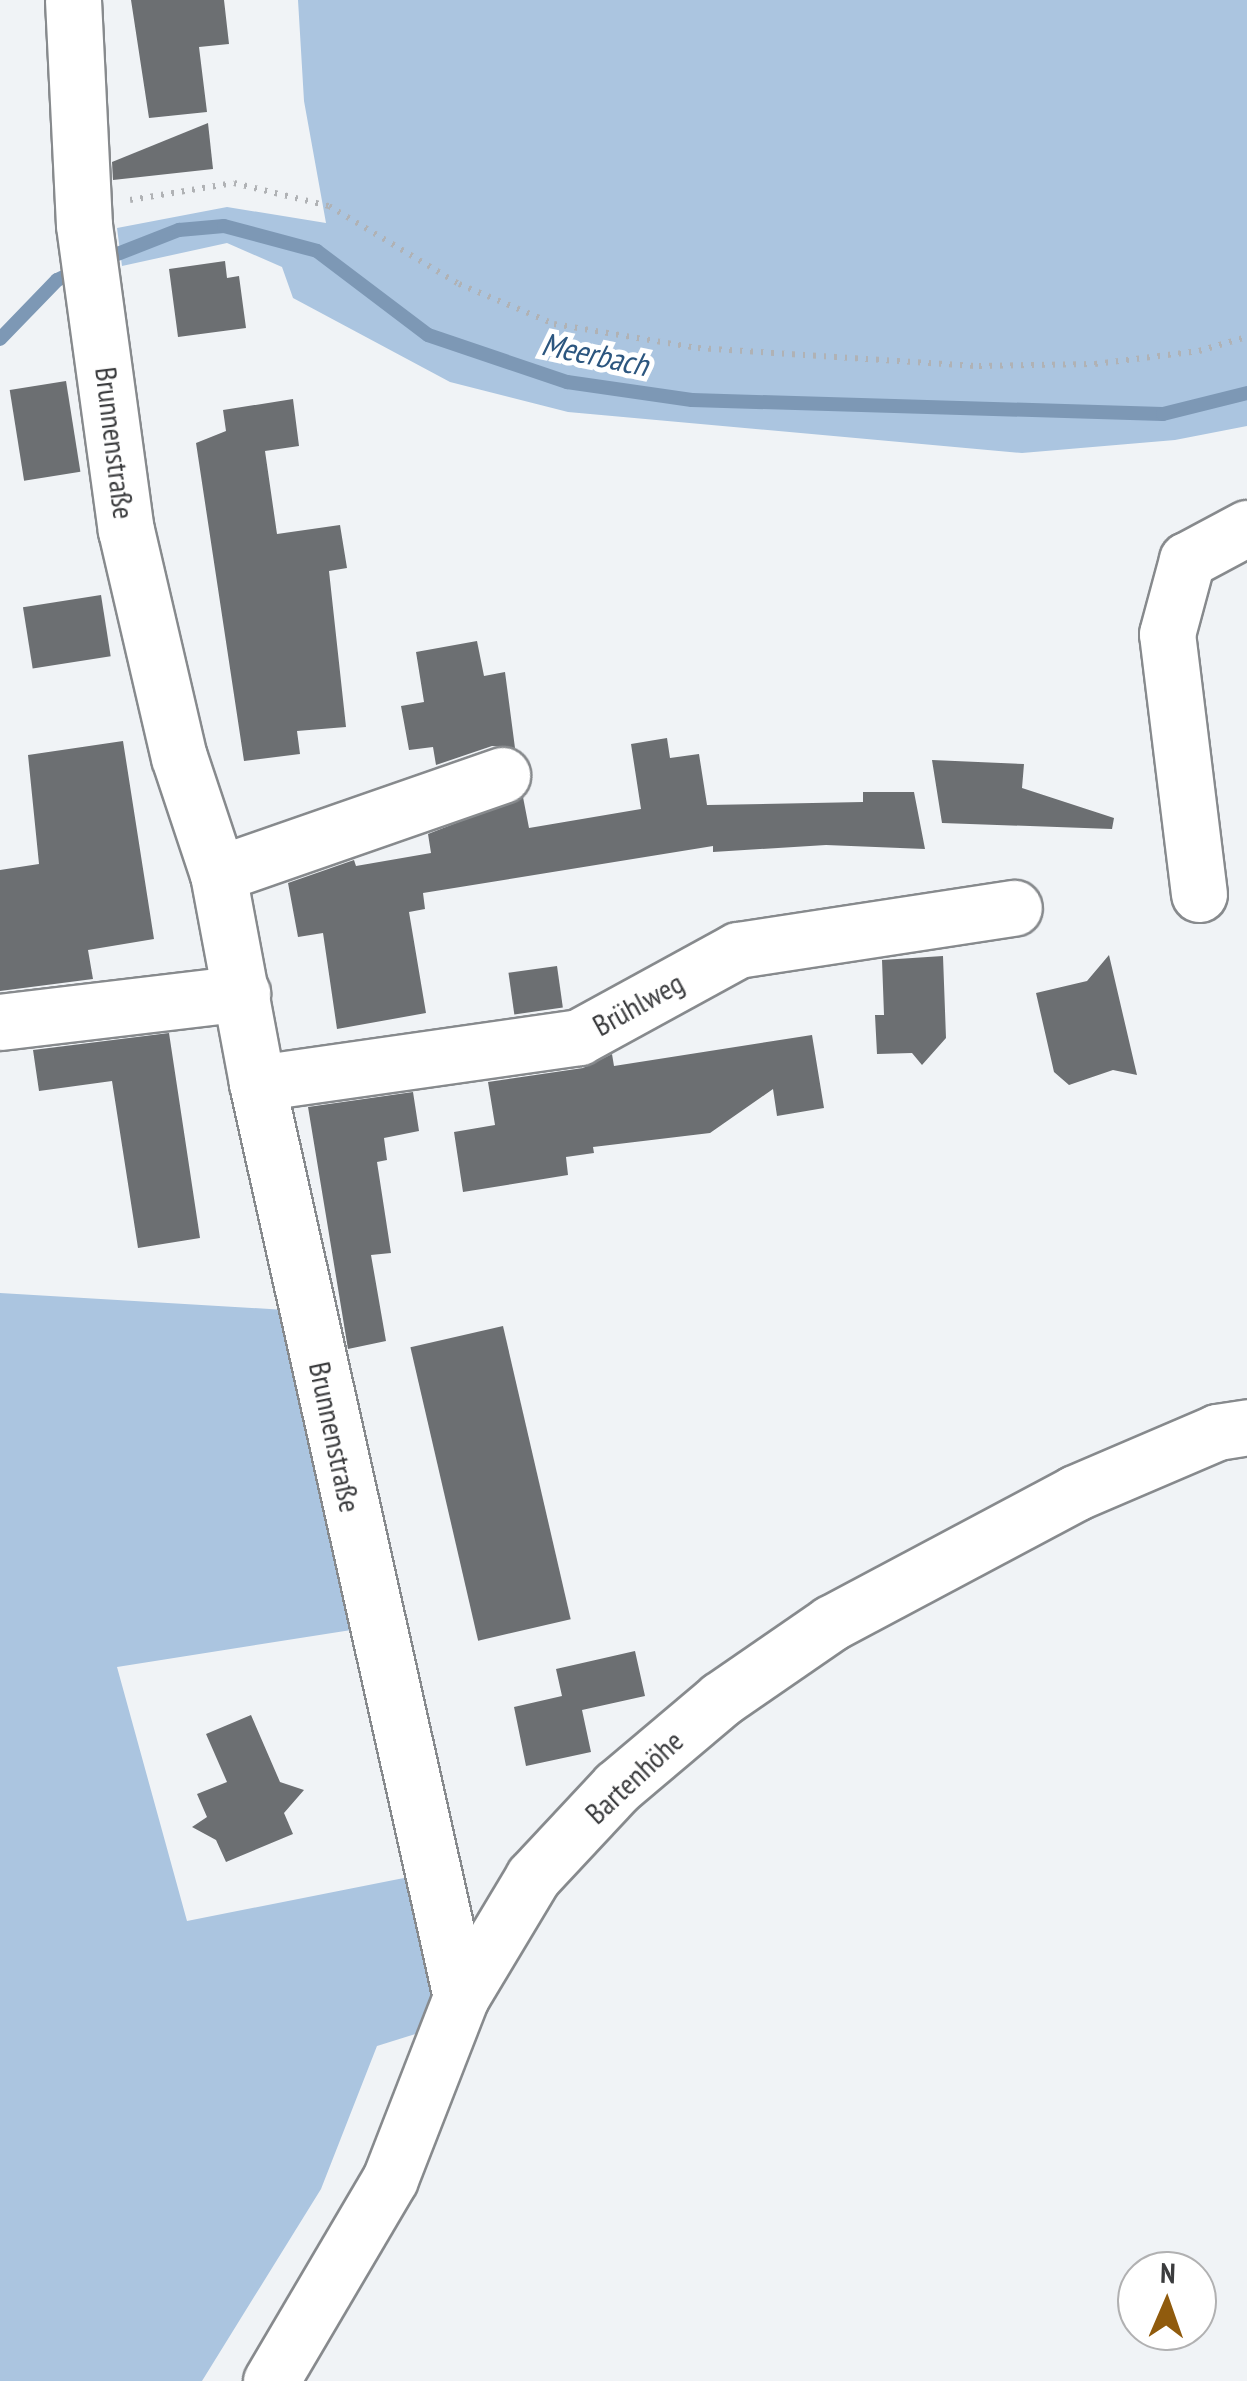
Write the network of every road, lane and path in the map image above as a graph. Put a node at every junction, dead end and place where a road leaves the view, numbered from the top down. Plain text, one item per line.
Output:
1 (73, 0) edge
2 (84, 216) junction
3 (1247, 337) edge
4 (1247, 528) edge
5 (502, 776) dead end
6 (218, 874) junction
7 (1199, 894) dead end
8 (1014, 908) dead end
9 (242, 993) junction
10 (0, 1022) edge
11 (257, 1084) junction
12 (1247, 1426) edge
13 (462, 1997) junction
14 (270, 2381) edge

1 - 2 street, Brunnenstraße
2 - 3 path
2 - 6 street, Brunnenstraße
4 - 7 street
5 - 6 street
6 - 9 street, Brunnenstraße
8 - 11 street, Brühlweg
9 - 10 street
9 - 11 street, Brunnenstraße
11 - 13 street, Brunnenstraße
12 - 13 street, Bartenhöhe
13 - 14 street, Bartenhöhe

